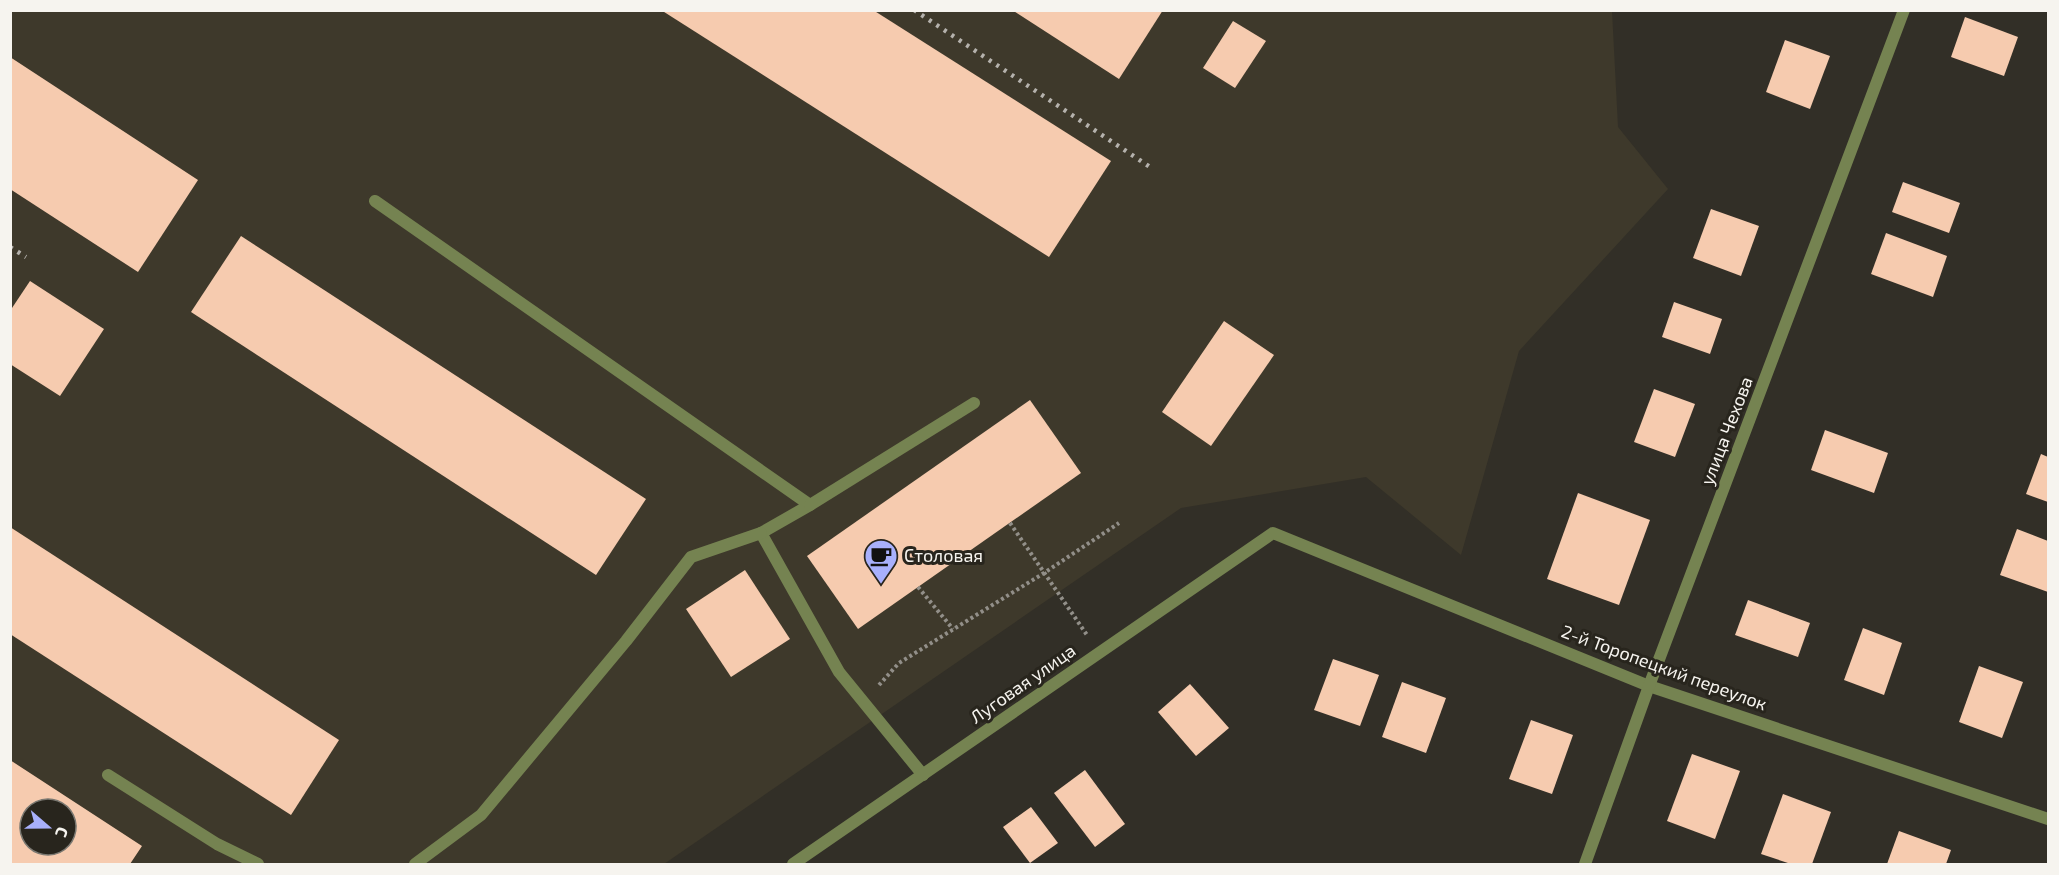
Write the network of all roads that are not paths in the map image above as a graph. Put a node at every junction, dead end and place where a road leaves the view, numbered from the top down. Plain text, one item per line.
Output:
1 (1905, 10) edge
2 (375, 201) dead end
3 (974, 403) dead end
4 (810, 506) junction
5 (762, 533) junction
6 (1273, 533) joint
7 (1649, 686) junction
8 (108, 775) dead end
9 (923, 775) junction
10 (2049, 819) edge
11 (258, 864) edge
12 (415, 864) edge
13 (793, 864) edge
14 (1585, 864) edge

1 - 7 street, улица Чехова
2 - 4 street
3 - 4 street
4 - 5 street
5 - 9 street
5 - 12 street
6 - 7 street, 2-й Торопецкий переулок
6 - 9 street, Луговая улица
7 - 10 street, 2-й Торопецкий переулок
7 - 14 street, улица Чехова
8 - 11 street
9 - 13 street, Луговая улица

